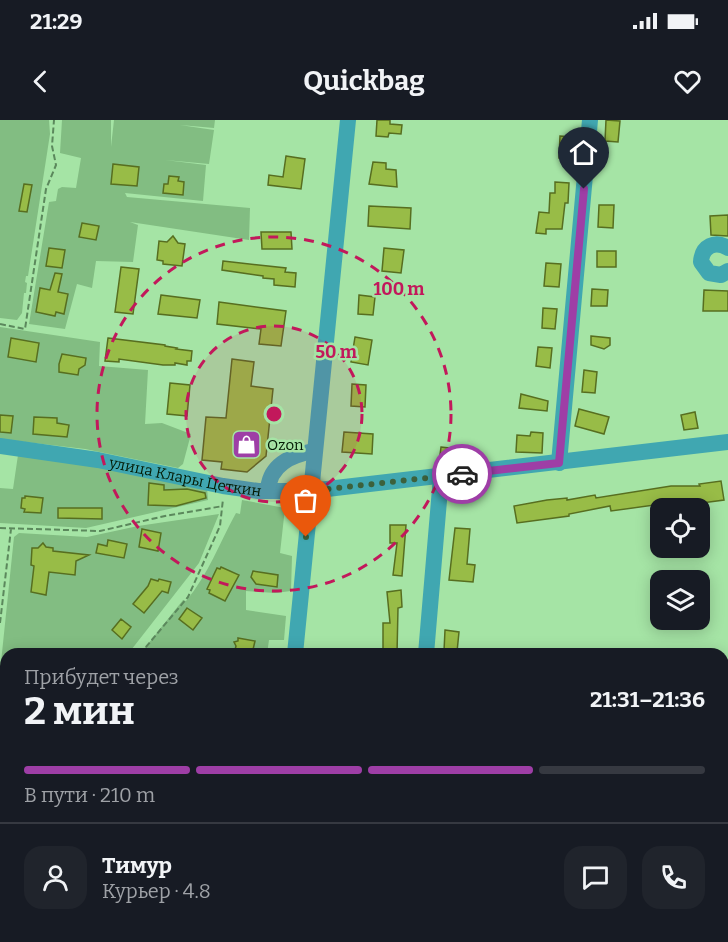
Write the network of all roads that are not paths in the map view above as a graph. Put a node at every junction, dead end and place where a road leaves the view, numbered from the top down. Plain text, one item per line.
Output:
1 (348, 120) edge
2 (590, 120) edge
3 (728, 248) edge
4 (728, 271) edge
5 (728, 442) edge
6 (0, 446) edge
7 (314, 451) junction
8 (559, 463) junction
9 (441, 477) junction
10 (268, 491) junction
11 (310, 491) junction
12 (296, 648) edge
13 (427, 648) edge

1 - 7 street
2 - 8 street
3 - 4 street
5 - 8 street, улица Клары Цеткин
6 - 10 street, улица Клары Цеткин
7 - 10 street
7 - 11 street
8 - 9 street, улица Клары Цеткин
9 - 11 street, улица Клары Цеткин
9 - 13 street
10 - 11 street, улица Клары Цеткин
11 - 12 street

